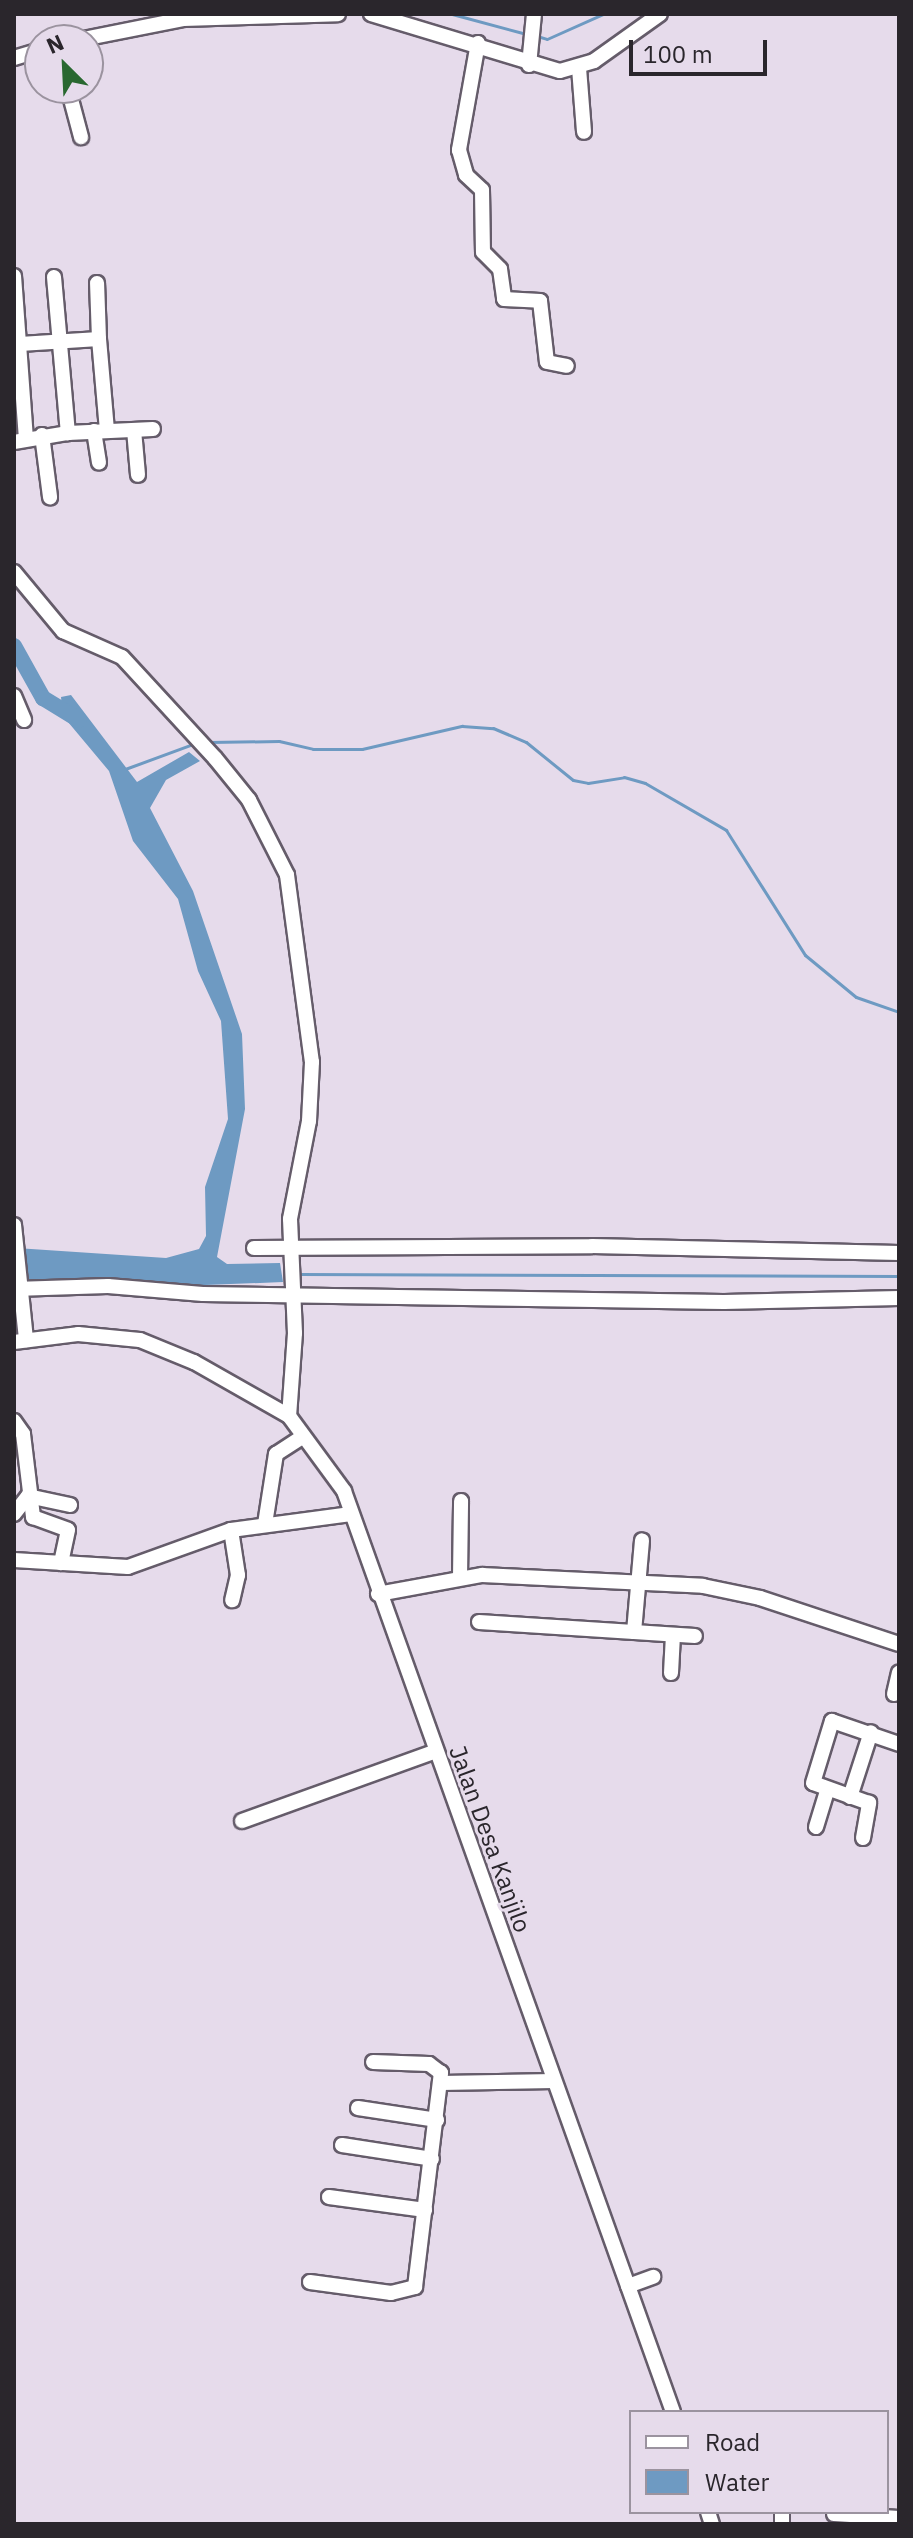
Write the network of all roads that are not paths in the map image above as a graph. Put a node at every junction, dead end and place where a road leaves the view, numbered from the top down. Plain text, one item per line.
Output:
1 (121, 14) edge
2 (338, 14) edge
3 (371, 14) edge
4 (534, 14) edge
5 (660, 14) edge
6 (121, 30) junction
7 (104, 34) edge
8 (478, 43) junction
9 (529, 65) junction
10 (579, 68) junction
11 (72, 104) edge
12 (584, 132) dead end
13 (81, 137) dead end
14 (14, 276) edge
15 (54, 277) dead end
16 (97, 283) dead end
17 (99, 339) junction
18 (60, 342) junction
19 (20, 344) junction
20 (567, 366) dead end
21 (153, 429) dead end
22 (134, 430) junction
23 (100, 431) junction
24 (68, 433) junction
25 (42, 435) junction
26 (20, 441) edge
27 (99, 463) dead end
28 (138, 475) dead end
29 (50, 497) dead end
30 (14, 572) edge
31 (14, 696) edge
32 (24, 720) dead end
33 (15, 1232) edge
34 (254, 1248) dead end
35 (290, 1251) junction
36 (899, 1253) edge
37 (18, 1286) edge
38 (294, 1289) junction
39 (899, 1298) edge
40 (20, 1341) edge
41 (289, 1416) junction
42 (14, 1421) edge
43 (302, 1437) junction
44 (28, 1496) junction
45 (461, 1501) dead end
46 (70, 1505) dead end
47 (14, 1514) edge
48 (351, 1514) junction
49 (265, 1524) junction
50 (231, 1530) junction
51 (642, 1540) dead end
52 (14, 1560) edge
53 (61, 1563) junction
54 (460, 1577) junction
55 (635, 1584) junction
56 (378, 1594) junction
57 (232, 1600) dead end
58 (479, 1622) dead end
59 (634, 1632) junction
60 (673, 1635) junction
61 (695, 1636) dead end
62 (899, 1644) edge
63 (671, 1673) dead end
64 (899, 1673) edge
65 (894, 1694) dead end
66 (871, 1732) junction
67 (899, 1744) edge
68 (434, 1752) junction
69 (827, 1790) junction
70 (850, 1797) junction
71 (242, 1821) dead end
72 (816, 1827) dead end
73 (863, 1838) dead end
74 (373, 2062) dead end
75 (554, 2081) junction
76 (441, 2083) junction
77 (358, 2108) dead end
78 (437, 2120) junction
79 (342, 2145) dead end
80 (432, 2159) junction
81 (329, 2197) dead end
82 (425, 2210) junction
83 (653, 2277) dead end
84 (310, 2282) dead end
85 (628, 2286) junction
86 (672, 2410) edge
87 (831, 2517) edge
88 (899, 2518) edge

1 - 6 street
2 - 6 street
3 - 8 street
4 - 9 street
5 - 10 street
6 - 7 street
8 - 9 street
8 - 20 street
9 - 10 street
10 - 12 street
11 - 13 street
14 - 19 street
15 - 18 street
16 - 17 street
17 - 18 street
17 - 23 street
18 - 19 street
18 - 24 street
19 - 26 street
21 - 22 street
22 - 23 street
22 - 28 street
23 - 24 street
23 - 27 street
24 - 25 street
25 - 26 street
25 - 29 street
30 - 35 street
31 - 32 street
33 - 37 street
34 - 35 street
35 - 36 street
35 - 38 street
37 - 38 street
37 - 40 street
38 - 39 street
38 - 41 street
40 - 41 street
41 - 43 street, Jalan Desa Kanjilo
42 - 44 street
43 - 48 street, Jalan Desa Kanjilo
43 - 49 street
44 - 46 street
44 - 47 street
44 - 53 street
45 - 54 street
48 - 49 street
48 - 56 street, Jalan Desa Kanjilo
49 - 50 street
50 - 53 street
50 - 57 street
51 - 55 street
52 - 53 street
54 - 55 street
54 - 56 street
55 - 59 street
55 - 62 street
56 - 68 street, Jalan Desa Kanjilo
58 - 59 street
59 - 60 street
60 - 61 street
60 - 63 street
64 - 65 street
66 - 67 street
66 - 69 street
66 - 70 street
68 - 71 street
68 - 75 street, Jalan Desa Kanjilo
69 - 70 street
69 - 72 street
70 - 73 street
74 - 76 street
75 - 76 street
75 - 85 street, Jalan Desa Kanjilo
76 - 78 street
77 - 78 street
78 - 80 street
79 - 80 street
80 - 82 street
81 - 82 street
82 - 84 street
83 - 85 street
85 - 86 street, Jalan Desa Kanjilo
87 - 88 street

